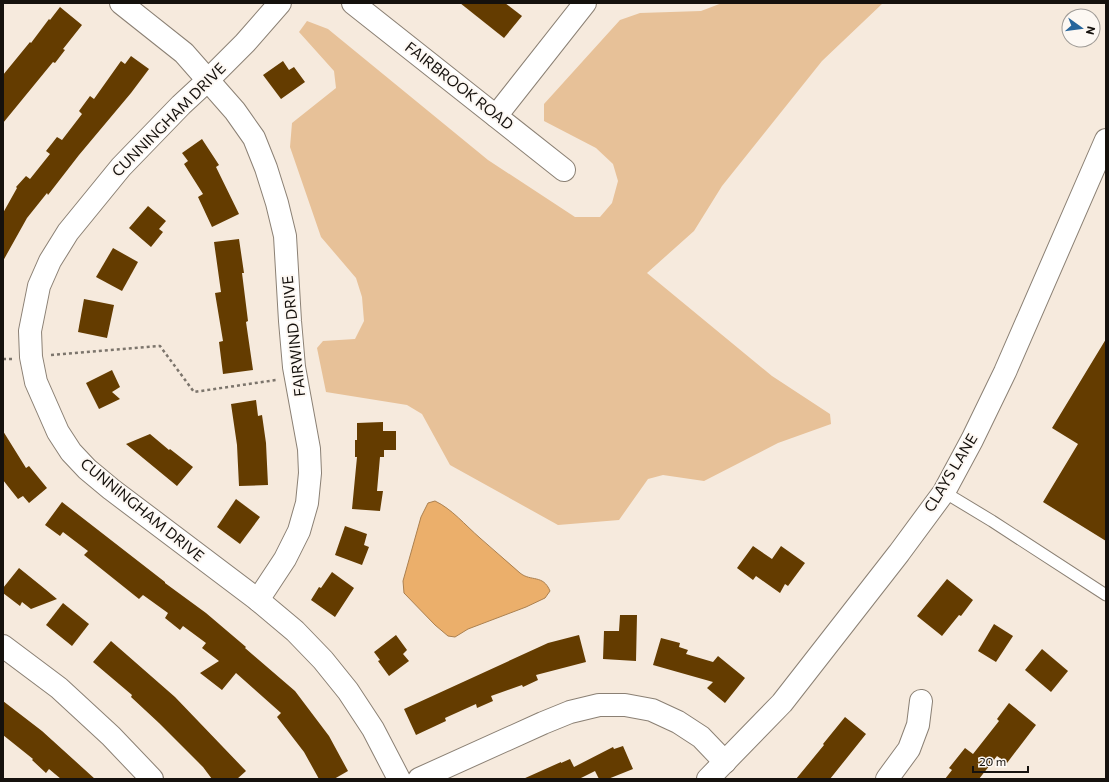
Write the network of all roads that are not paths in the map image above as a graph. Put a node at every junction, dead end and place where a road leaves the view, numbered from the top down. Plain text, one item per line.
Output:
1 (121, 3) edge
2 (280, 3) edge
3 (353, 3) edge
4 (578, 6) edge
5 (208, 80) junction
6 (496, 116) junction
7 (1106, 140) edge
8 (564, 170) dead end
9 (944, 492) junction
10 (1106, 595) edge
11 (258, 600) junction
12 (3, 646) edge
13 (921, 701) dead end
14 (725, 762) junction
15 (152, 779) edge
16 (399, 779) edge
17 (418, 779) edge
18 (708, 779) edge
19 (887, 779) edge

1 - 5 street, FAIRWIND DRIVE
2 - 5 street, CUNNINGHAM DRIVE
3 - 6 street, FAIRBROOK ROAD
4 - 6 street
5 - 11 street, FAIRWIND DRIVE
5 - 11 street, CUNNINGHAM DRIVE
6 - 8 street, FAIRBROOK ROAD
7 - 9 street, CLAYS LANE
9 - 10 lane
9 - 14 street, CLAYS LANE
11 - 16 street, CUNNINGHAM DRIVE
12 - 15 street
13 - 19 street
14 - 17 street
14 - 18 street, CLAYS LANE

